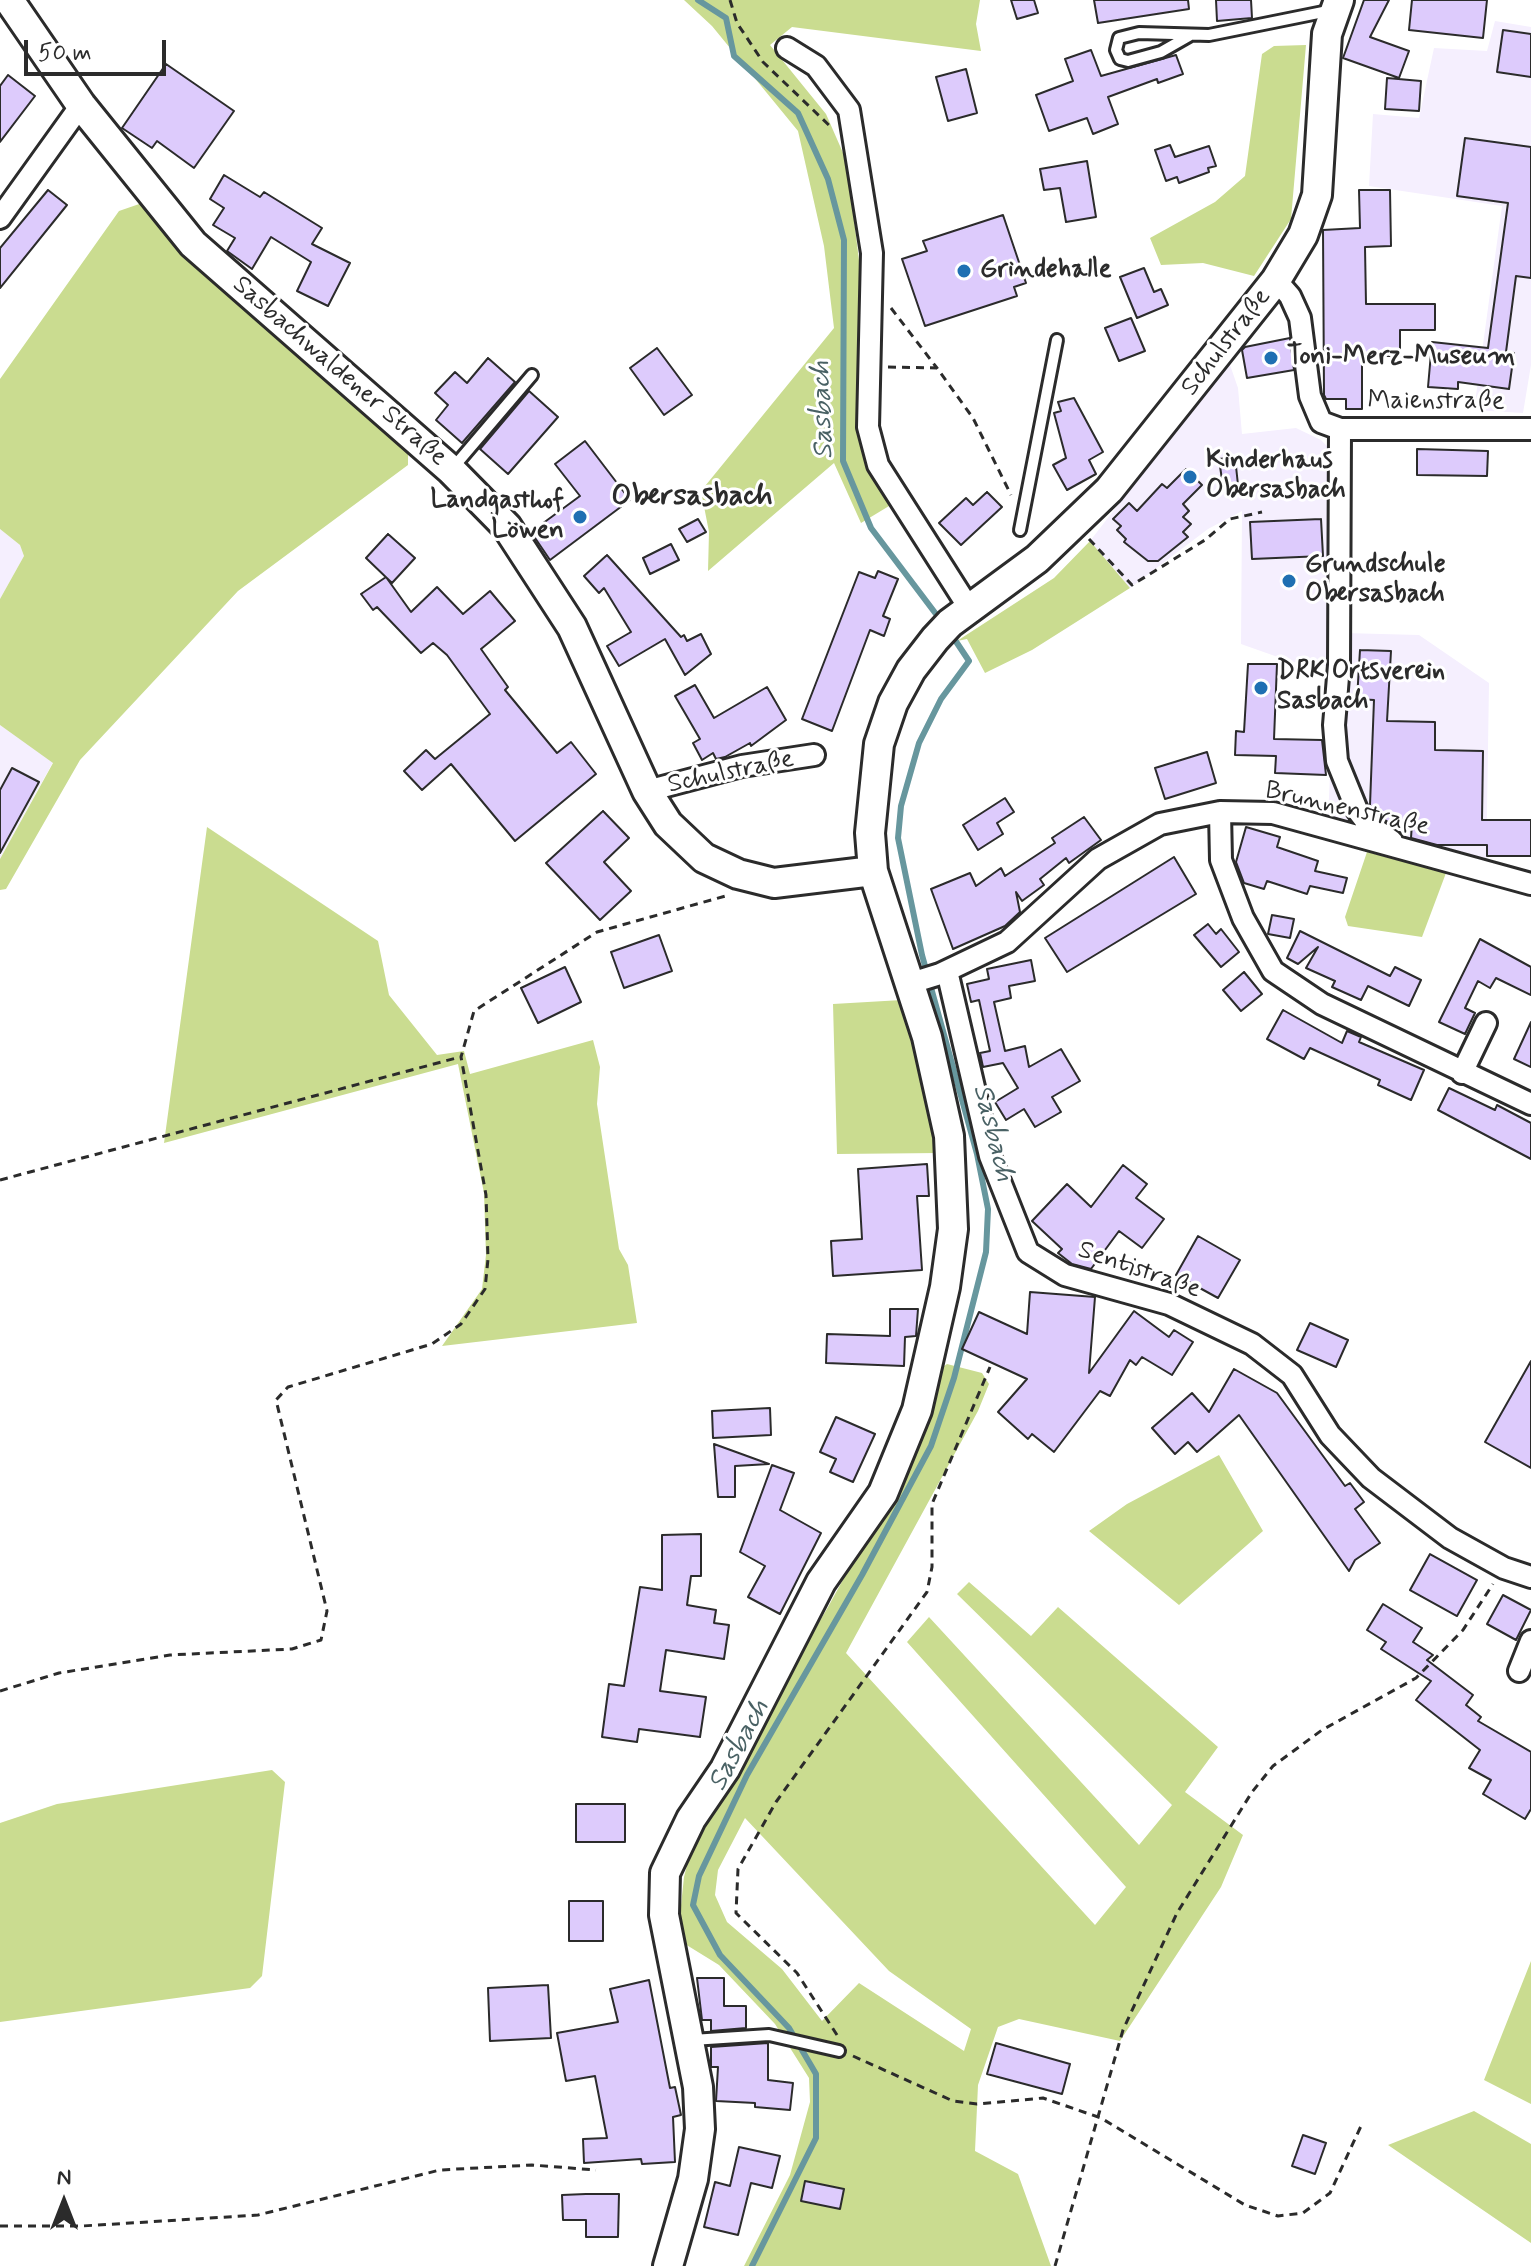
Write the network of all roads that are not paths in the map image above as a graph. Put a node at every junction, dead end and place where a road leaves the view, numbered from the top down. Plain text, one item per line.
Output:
1 (9, 0) edge
2 (1337, 5) edge
3 (1189, 36) junction
4 (787, 48) dead end
5 (81, 105) junction
6 (0, 218) edge
7 (1276, 280) junction
8 (1057, 340) dead end
9 (532, 375) dead end
10 (1340, 429) junction
11 (1531, 429) edge
12 (451, 470) junction
13 (1020, 530) road end
14 (951, 623) junction
15 (814, 755) dead end
16 (647, 791) junction
17 (1220, 812) junction
18 (1404, 849) junction
19 (873, 871) junction
20 (1531, 884) edge
21 (944, 973) junction
22 (915, 981) junction
23 (1486, 1023) dead end
24 (1462, 1073) junction
25 (1531, 1104) edge
26 (1531, 1577) edge
27 (1531, 1641) edge
28 (1519, 1671) dead end
29 (690, 2040) junction
30 (843, 2048) road end
31 (668, 2266) edge

1 - 5 main road, Sasbachwaldener Straße
2 - 3 lane
2 - 7 main road, Schulstraße
3 - 3 lane
4 - 14 street
5 - 6 street
5 - 12 main road, Sasbachwaldener Straße
7 - 10 street, Maienstraße
7 - 14 main road, Schulstraße
8 - 13 lane
9 - 12 lane
10 - 11 street, Maienstraße
10 - 18 street, Maienstraße
12 - 16 main road, Sasbachwaldener Straße
14 - 19 main road, Schulstraße
15 - 16 street, Schulstraße
16 - 19 main road, Sasbachwaldener Straße
17 - 18 street, Brunnenstraße
17 - 21 street, Brunnenstraße
17 - 24 street
18 - 20 street, Brunnenstraße
19 - 22 main road
21 - 22 street, Brunnenstraße
21 - 26 street, Sentistraße
22 - 29 main road
23 - 24 street
24 - 25 street
27 - 28 street
29 - 30 lane
29 - 31 main road

